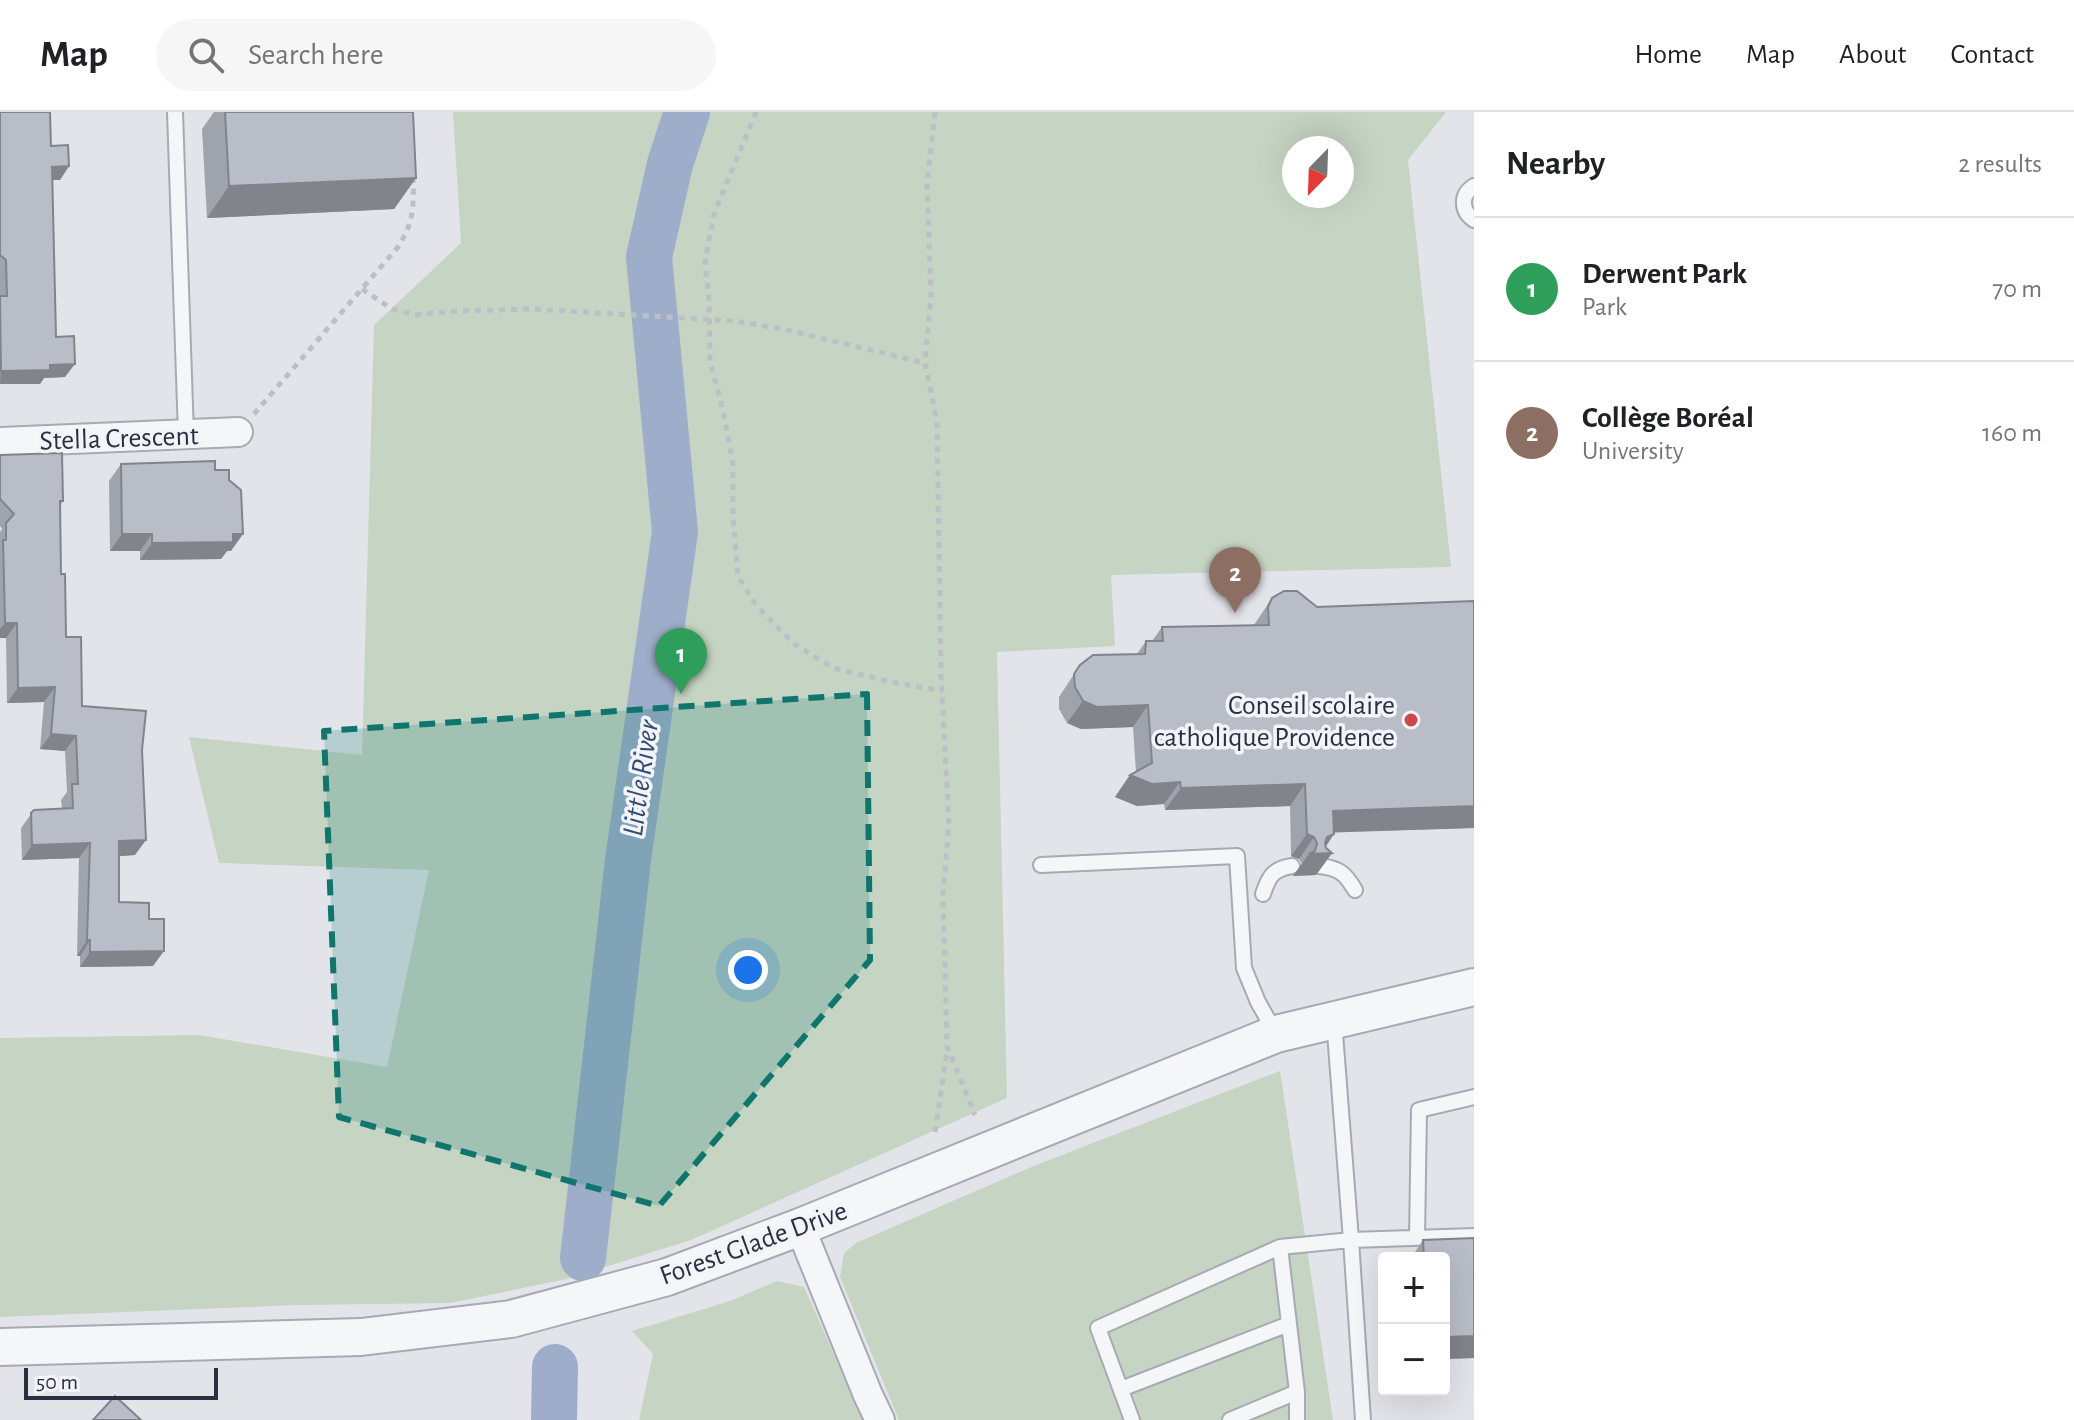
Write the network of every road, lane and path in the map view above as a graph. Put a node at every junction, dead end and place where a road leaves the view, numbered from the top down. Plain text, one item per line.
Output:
1 (175, 112) edge
2 (756, 112) edge
3 (935, 112) edge
4 (413, 176) edge
5 (1472, 186) edge
6 (1474, 220) edge
7 (362, 289) junction
8 (709, 320) junction
9 (925, 363) junction
10 (238, 432) joint
11 (186, 435) junction
12 (0, 442) edge
13 (942, 691) junction
14 (1041, 865) dead end
15 (1292, 866) dead end
16 (1319, 866) edge
17 (1355, 890) dead end
18 (1263, 894) dead end
19 (1474, 987) edge
20 (1334, 1020) junction
21 (1276, 1034) junction
22 (947, 1046) junction
23 (1474, 1097) edge
24 (975, 1115) dead end
25 (935, 1132) dead end
26 (800, 1227) junction
27 (1474, 1236) edge
28 (1417, 1238) junction
29 (1351, 1240) junction
30 (1280, 1247) junction
31 (1289, 1324) junction
32 (0, 1347) edge
33 (1121, 1389) junction
34 (1297, 1392) junction
35 (880, 1420) edge
36 (1132, 1420) edge
37 (1230, 1420) edge
38 (1297, 1420) edge
39 (1363, 1420) edge

1 - 11 lane
2 - 8 path
3 - 9 path
4 - 7 path
5 - 6 lane
7 - 8 path
7 - 10 path
8 - 9 path
8 - 13 path
9 - 13 path
10 - 11 street, Stella Crescent
11 - 12 street, Stella Crescent
13 - 22 path
14 - 21 lane
15 - 18 lane
16 - 17 lane
19 - 20 street, Forest Glade Drive
20 - 21 street, Forest Glade Drive
20 - 29 lane
21 - 26 street, Forest Glade Drive
22 - 24 path
22 - 25 path
23 - 28 lane
26 - 32 street, Forest Glade Drive
26 - 35 street
27 - 28 lane
28 - 29 lane
29 - 30 lane
29 - 39 lane
30 - 31 lane
30 - 33 lane
31 - 33 lane
31 - 34 lane
33 - 36 lane
34 - 37 lane
34 - 38 lane

